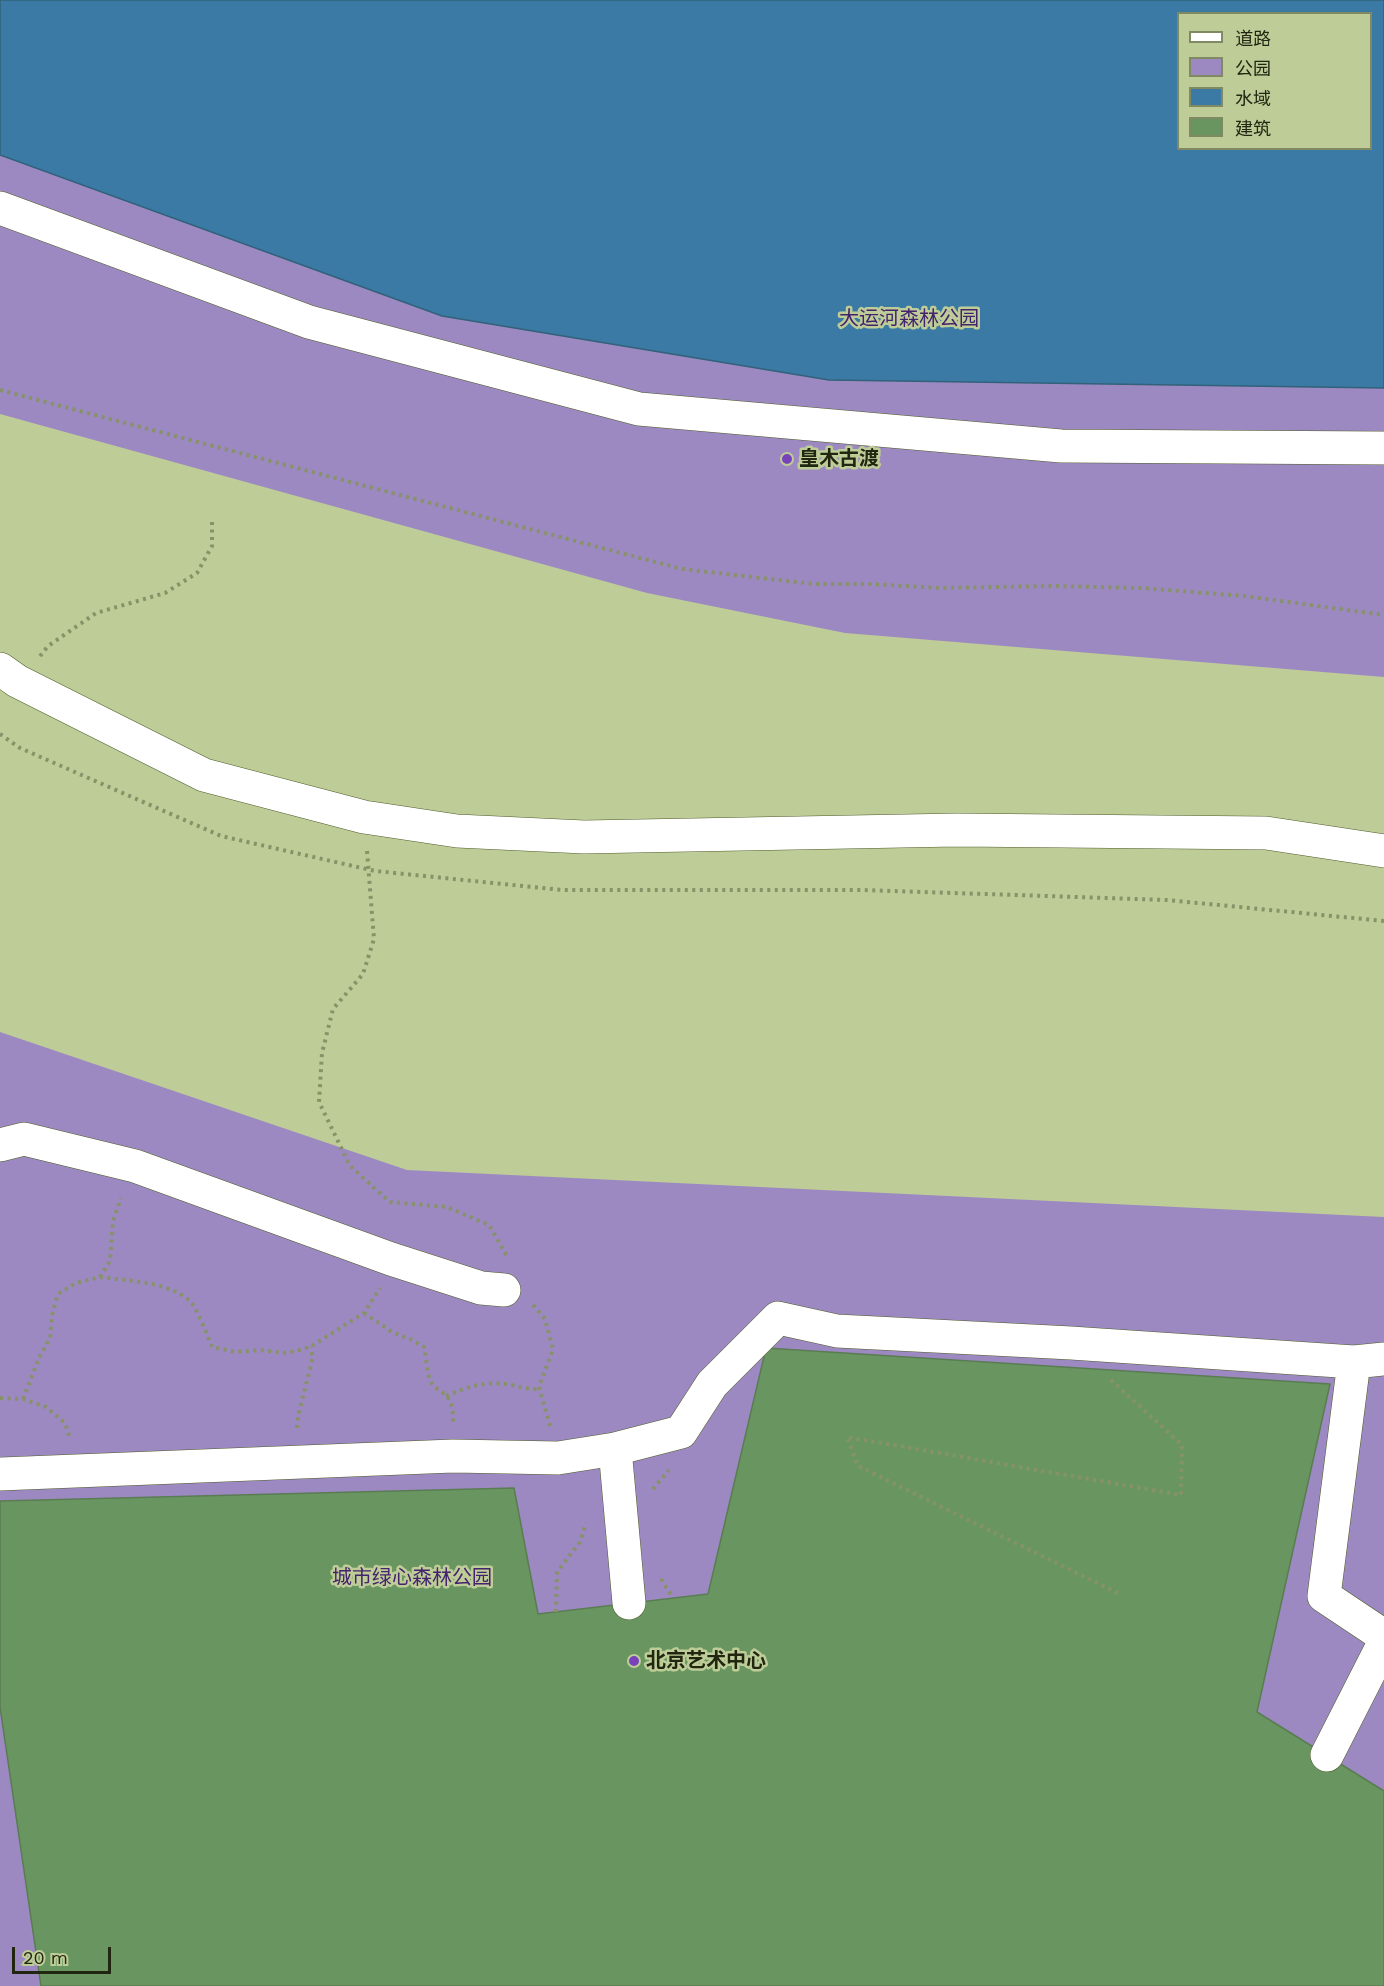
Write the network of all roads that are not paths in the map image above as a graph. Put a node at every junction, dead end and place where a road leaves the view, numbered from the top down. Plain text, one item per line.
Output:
1 (0, 208) edge
2 (1384, 448) edge
3 (9, 675) edge
4 (1384, 851) edge
5 (0, 1145) edge
6 (504, 1290) road end
7 (1369, 1361) edge
8 (615, 1449) junction
9 (0, 1474) edge
10 (629, 1604) dead end
11 (1384, 1636) edge
12 (1384, 1642) edge
13 (1327, 1755) dead end

1 - 2 street
3 - 4 street
5 - 6 street
7 - 8 street
7 - 11 street
8 - 9 street
8 - 10 street
12 - 13 street

